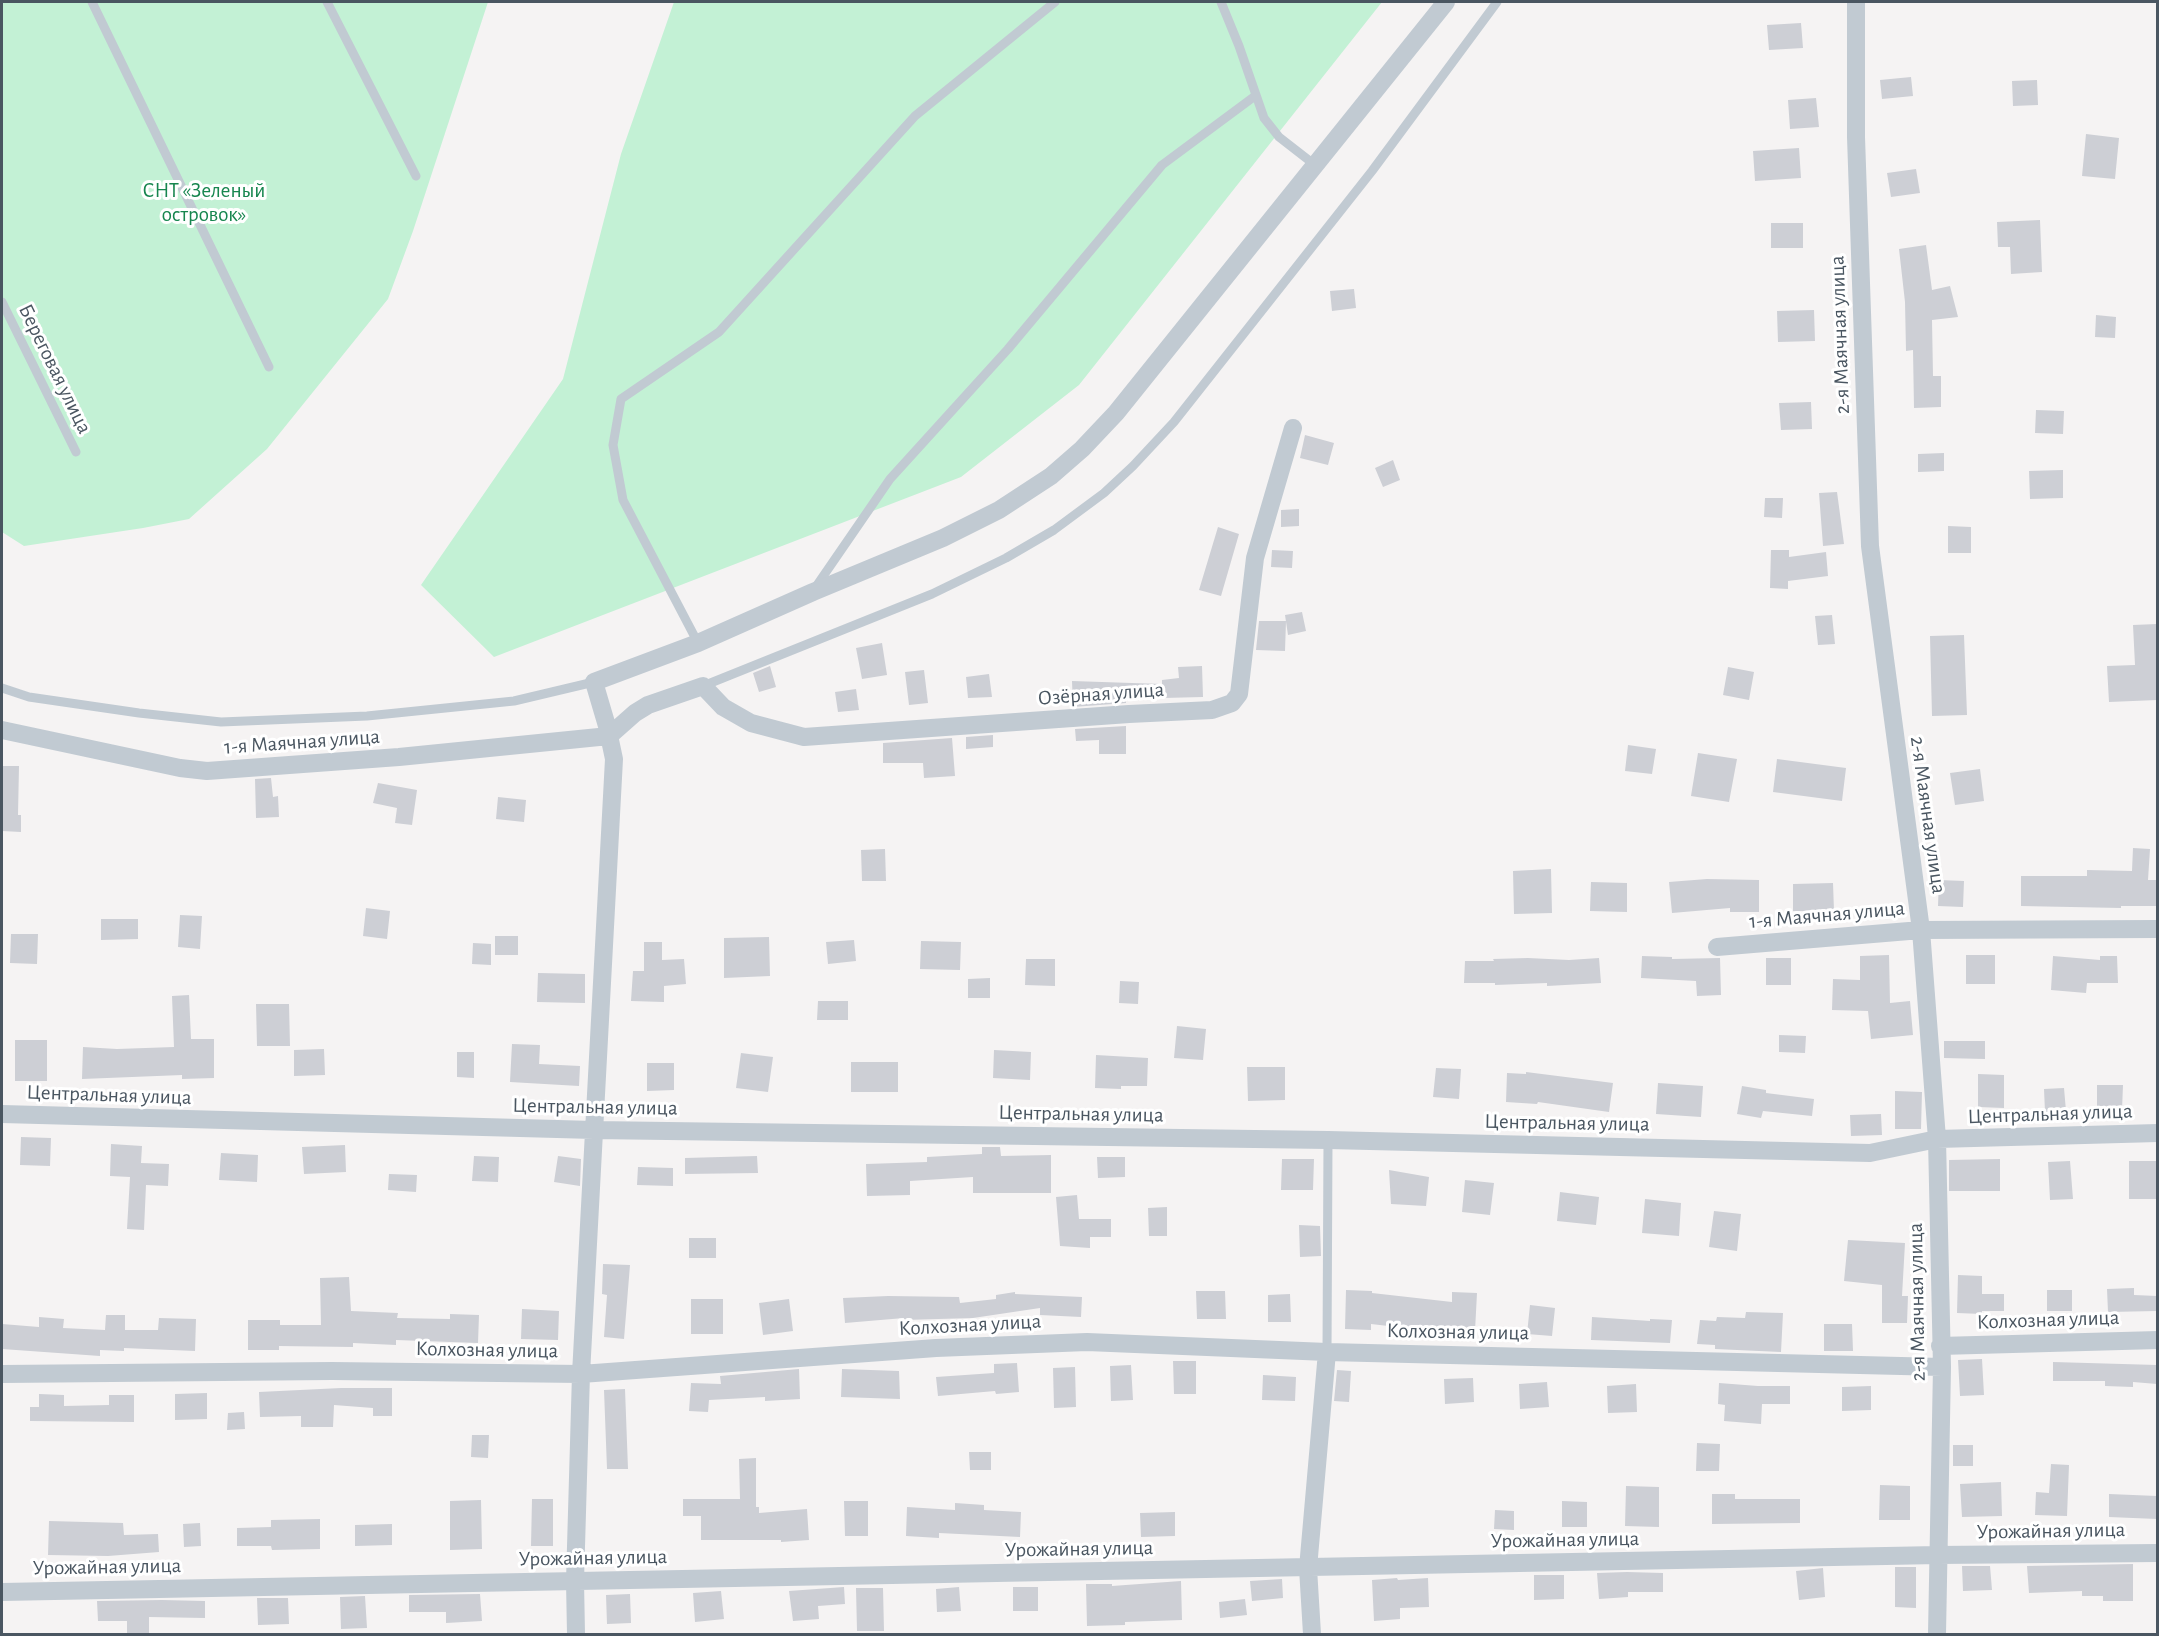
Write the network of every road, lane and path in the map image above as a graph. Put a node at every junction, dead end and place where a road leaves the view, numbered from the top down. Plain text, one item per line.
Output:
1 (92, 2) edge
2 (327, 2) edge
3 (1055, 2) edge
4 (1221, 2) edge
5 (1446, 2) edge
6 (1497, 2) edge
7 (1856, 2) edge
8 (1255, 96) junction
9 (1315, 165) junction
10 (416, 176) dead end
11 (2, 302) edge
12 (269, 367) dead end
13 (1293, 428) dead end
14 (76, 452) dead end
15 (813, 592) junction
16 (698, 643) junction
17 (594, 682) junction
18 (703, 686) junction
19 (2, 688) edge
20 (2, 730) edge
21 (609, 736) junction
22 (2157, 929) edge
23 (1921, 930) junction
24 (1717, 947) dead end
25 (2, 1114) edge
26 (594, 1130) junction
27 (2157, 1133) edge
28 (1937, 1139) junction
29 (1328, 1140) junction
30 (2157, 1340) edge
31 (1940, 1346) junction
32 (1327, 1352) junction
33 (1942, 1367) junction
34 (2, 1374) edge
35 (581, 1374) junction
36 (2157, 1553) edge
37 (1938, 1555) junction
38 (1308, 1568) junction
39 (575, 1581) junction
40 (2, 1592) edge
41 (576, 1635) edge
42 (1312, 1635) edge
43 (1937, 1635) edge

1 - 12 lane
2 - 10 lane
3 - 16 lane
4 - 8 lane
5 - 9 street
6 - 18 lane
7 - 23 street, 2-я Маячная улица
8 - 9 lane
8 - 15 lane
9 - 15 street
11 - 14 lane, Береговая улица
13 - 18 street, Озёрная улица
15 - 16 street
16 - 17 street
17 - 19 lane
17 - 21 street
18 - 21 street
20 - 21 street, 1-я Маячная улица
21 - 26 street
22 - 23 street, 1-я Маячная улица
23 - 24 street, 1-я Маячная улица
23 - 28 street, 2-я Маячная улица
25 - 26 street, Центральная улица
26 - 29 street, Центральная улица
26 - 35 street
27 - 28 street, Центральная улица
28 - 29 street, Центральная улица
28 - 31 street, 2-я Маячная улица
29 - 32 lane
30 - 31 street, Колхозная улица
31 - 33 street, 2-я Маячная улица
32 - 33 street, Колхозная улица
32 - 35 street, Колхозная улица
32 - 38 street
33 - 37 street, 2-я Маячная улица
34 - 35 street, Колхозная улица
35 - 39 street
36 - 37 street, Урожайная улица
37 - 38 street, Урожайная улица
37 - 43 street, 2-я Маячная улица
38 - 39 street, Урожайная улица
38 - 42 street
39 - 40 street, Урожайная улица
39 - 41 street

